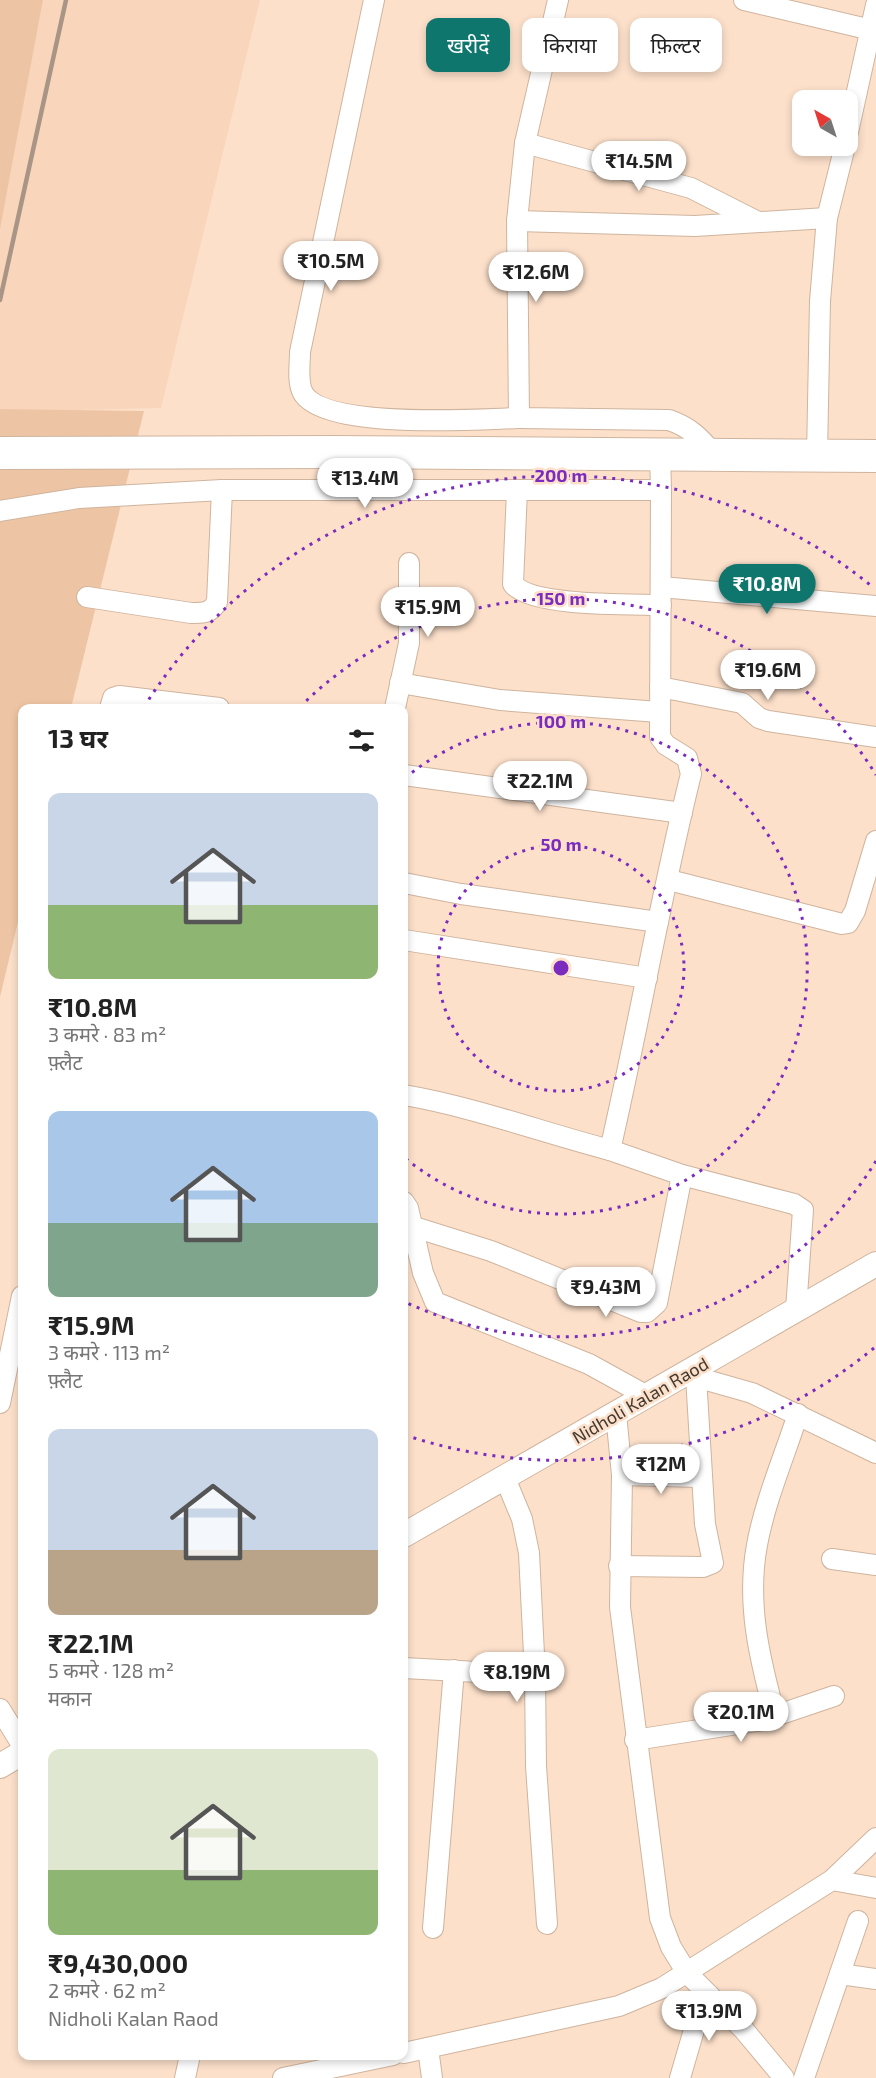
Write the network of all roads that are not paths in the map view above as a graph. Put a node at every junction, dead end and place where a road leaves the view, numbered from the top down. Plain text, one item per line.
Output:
1 (374, 0) edge
2 (558, 0) edge
3 (744, 0) edge
4 (876, 5) edge
5 (874, 30) edge
6 (858, 93) edge
7 (525, 143) junction
8 (842, 156) edge
9 (827, 218) junction
10 (517, 221) junction
11 (758, 222) junction
12 (519, 418) junction
13 (0, 453) edge
14 (660, 453) junction
15 (714, 454) junction
16 (817, 455) junction
17 (876, 456) edge
18 (222, 490) junction
19 (517, 490) junction
20 (661, 490) junction
21 (0, 511) edge
22 (409, 563) dead end
23 (661, 596) junction
24 (87, 597) dead end
25 (876, 606) edge
26 (400, 683) junction
27 (660, 687) junction
28 (111, 704) edge
29 (186, 704) edge
30 (396, 704) edge
31 (659, 712) junction
32 (876, 737) edge
33 (408, 776) edge
34 (682, 813) junction
35 (876, 841) edge
36 (669, 880) junction
37 (408, 884) edge
38 (658, 922) junction
39 (408, 941) edge
40 (647, 978) junction
41 (408, 1096) edge
42 (610, 1150) junction
43 (682, 1175) junction
44 (408, 1208) edge
45 (411, 1226) junction
46 (411, 1257) edge
47 (876, 1264) edge
48 (796, 1310) junction
49 (18, 1315) edge
50 (690, 1376) junction
51 (647, 1396) junction
52 (0, 1403) edge
53 (616, 1414) junction
54 (798, 1414) junction
55 (876, 1453) edge
56 (622, 1475) junction
57 (701, 1477) junction
58 (505, 1478) junction
59 (408, 1533) edge
60 (832, 1559) dead end
61 (876, 1565) edge
62 (619, 1566) junction
63 (408, 1668) edge
64 (454, 1670) junction
65 (535, 1675) junction
66 (834, 1696) dead end
67 (0, 1709) edge
68 (775, 1716) junction
69 (18, 1738) edge
70 (635, 1740) junction
71 (18, 1755) edge
72 (0, 1766) edge
73 (876, 1838) edge
74 (832, 1880) junction
75 (876, 1888) edge
76 (858, 1921) dead end
77 (547, 1924) dead end
78 (433, 1928) dead end
79 (687, 1973) junction
80 (840, 1974) junction
81 (876, 1979) edge
82 (709, 1995) junction
83 (428, 2048) junction
84 (408, 2052) edge
85 (189, 2060) edge
86 (369, 2060) edge
87 (185, 2078) edge
88 (283, 2078) edge
89 (432, 2078) edge
90 (680, 2078) edge
91 (784, 2078) edge
92 (804, 2078) edge

1 - 12 street
2 - 7 street
3 - 5 street
4 - 5 street
5 - 6 street
7 - 10 street
7 - 11 street
8 - 9 street
9 - 11 street
9 - 16 street
10 - 11 street
10 - 12 street
12 - 15 street
13 - 14 main road
14 - 15 main road
14 - 20 street
15 - 16 main road
16 - 17 main road
18 - 19 street
18 - 21 street
18 - 24 street
19 - 20 street
19 - 23 street
20 - 23 street
22 - 26 street
23 - 25 street
23 - 27 street
26 - 30 street
26 - 31 street
27 - 31 street
27 - 32 street
28 - 29 street
31 - 34 street
33 - 34 street
34 - 36 street
35 - 36 street
36 - 38 street
37 - 38 street
38 - 40 street
39 - 40 street
40 - 42 street
41 - 42 street
42 - 43 street
43 - 45 street
43 - 48 street
44 - 45 street
45 - 46 street
46 - 51 street
47 - 48 street, Nidholi Kalan Raod
48 - 50 street, Nidholi Kalan Raod
49 - 52 street
50 - 51 street, Nidholi Kalan Raod
50 - 54 street
50 - 57 street
51 - 53 street, Nidholi Kalan Raod
53 - 56 street
53 - 58 street, Nidholi Kalan Raod
54 - 55 street
54 - 68 street
56 - 57 street
56 - 62 street
57 - 62 street
58 - 59 street, Nidholi Kalan Raod
58 - 65 street
60 - 61 street
62 - 70 street
63 - 64 street
64 - 65 street
64 - 78 street
65 - 77 street
66 - 68 street
67 - 69 street
68 - 70 street
70 - 79 street
71 - 72 street
73 - 74 street
74 - 75 street
74 - 79 street
76 - 80 street
79 - 82 street
79 - 83 street
80 - 81 street
80 - 92 street
82 - 90 street
82 - 91 street
83 - 84 street
83 - 89 street
85 - 87 street
86 - 88 street

